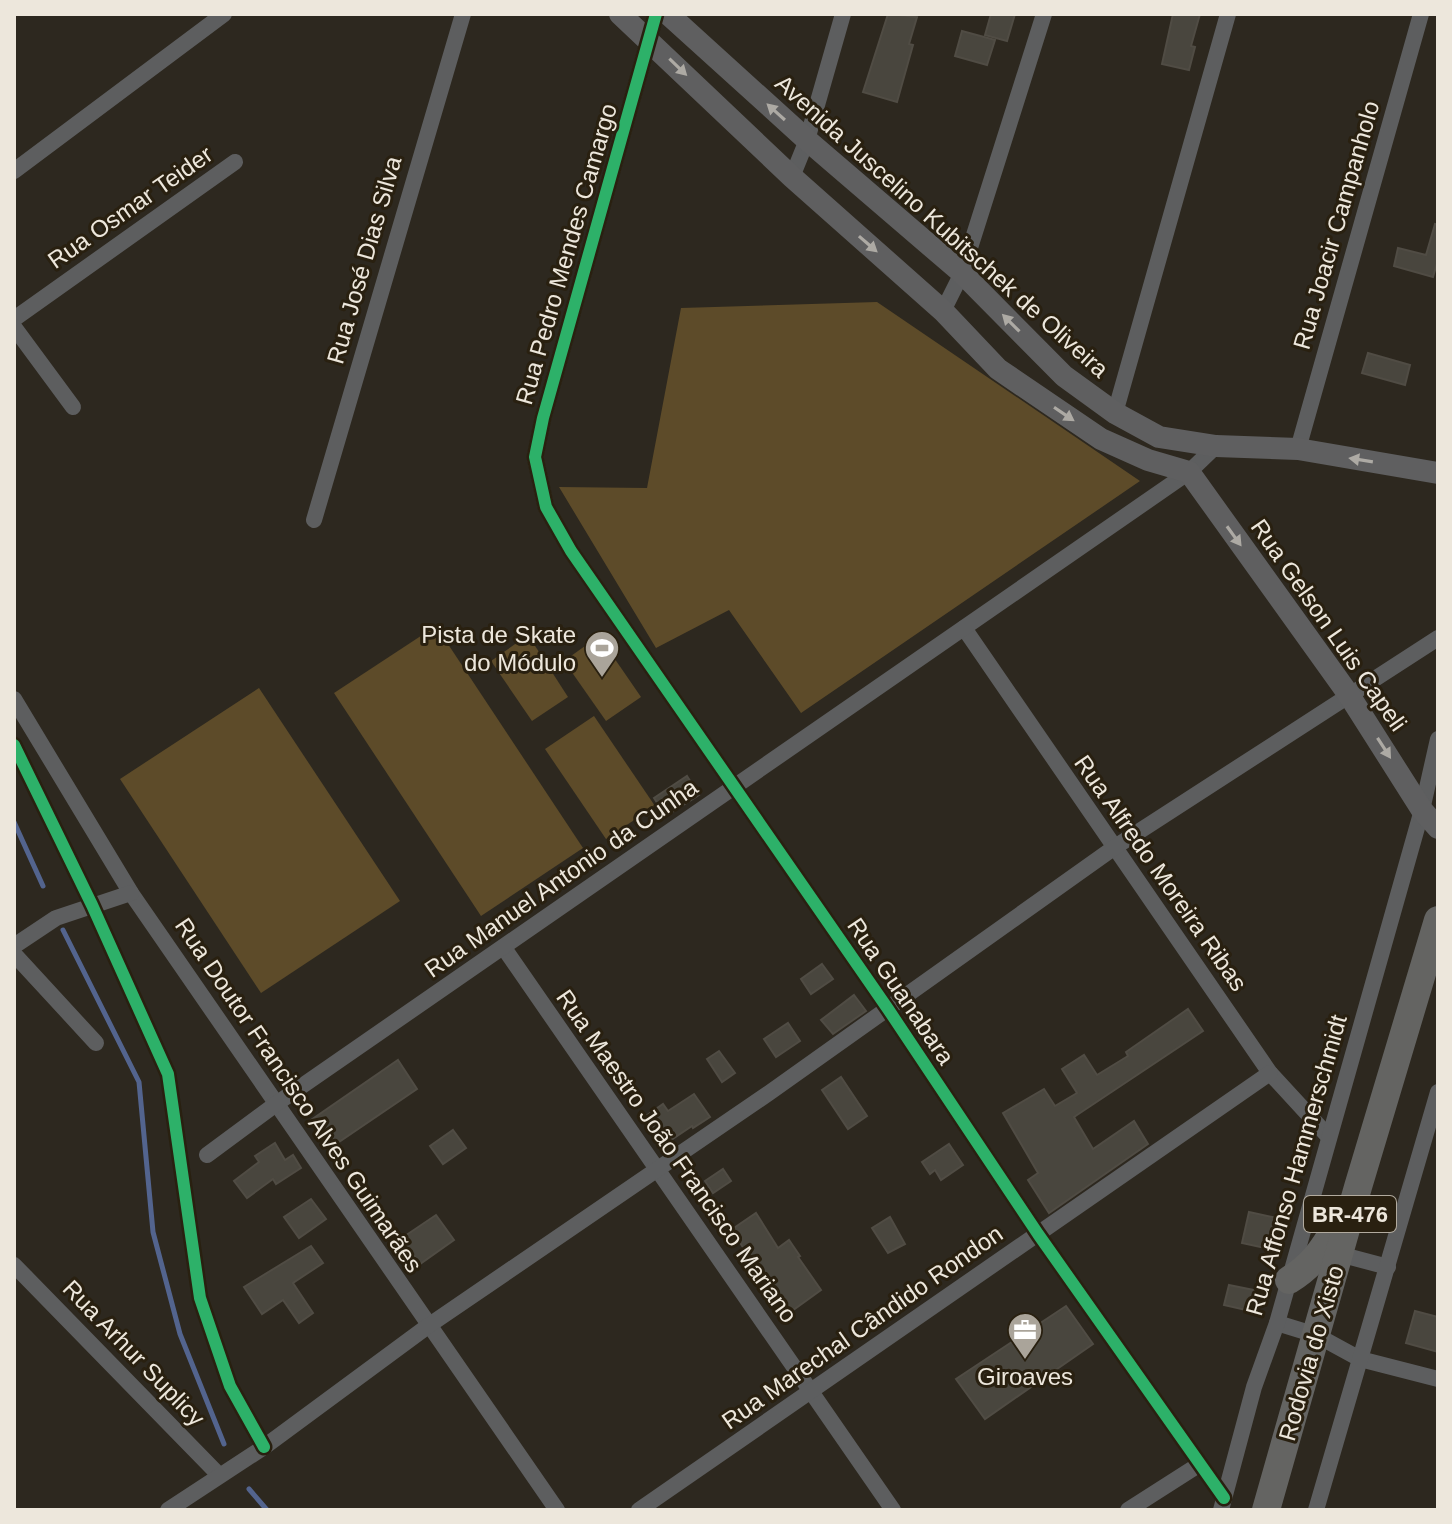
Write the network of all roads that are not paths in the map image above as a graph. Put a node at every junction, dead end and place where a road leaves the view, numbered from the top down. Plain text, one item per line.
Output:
1 (224, 14) edge
2 (463, 14) edge
3 (620, 14) edge
4 (656, 14) edge
5 (668, 14) edge
6 (843, 14) edge
7 (1044, 14) edge
8 (1228, 14) edge
9 (1421, 14) edge
10 (649, 39) junction
11 (807, 140) junction
12 (235, 162) dead end
13 (14, 171) edge
14 (792, 177) junction
15 (962, 273) junction
16 (943, 311) junction
17 (14, 319) edge
18 (14, 327) edge
19 (73, 407) dead end
20 (1115, 413) junction
21 (1216, 446) junction
22 (1298, 449) junction
23 (1189, 472) junction
24 (1438, 473) edge
25 (546, 507) joint
26 (314, 520) dead end
27 (964, 628) junction
28 (1438, 638) edge
29 (1349, 695) junction
30 (14, 699) edge
31 (1438, 739) edge
32 (734, 788) junction
33 (1422, 810) junction
34 (1438, 828) edge
35 (1115, 847) junction
36 (131, 893) junction
37 (1438, 920) edge
38 (14, 946) edge
39 (504, 948) junction
40 (14, 954) edge
41 (888, 1009) junction
42 (96, 1043) dead end
43 (1270, 1073) junction
44 (1438, 1092) edge
45 (276, 1104) junction
46 (1328, 1136) junction
47 (207, 1155) dead end
48 (657, 1170) junction
49 (1358, 1187) junction
50 (1038, 1234) junction
51 (1339, 1254) junction
52 (14, 1265) edge
53 (1388, 1267) junction
54 (1289, 1280) junction
55 (1277, 1323) junction
56 (428, 1326) junction
57 (1316, 1335) junction
58 (1360, 1359) junction
59 (1438, 1379) edge
60 (811, 1390) junction
61 (1200, 1464) junction
62 (219, 1475) junction
63 (1222, 1504) edge
64 (168, 1510) edge
65 (557, 1510) edge
66 (639, 1510) edge
67 (893, 1510) edge
68 (1128, 1510) edge
69 (1266, 1510) edge
70 (1316, 1510) edge

1 - 13 street
2 - 26 street, Rua José Dias Silva
3 - 10 street
4 - 10 street, Rua Pedro Mendes Camargo
11 -> 5 street, Avenida Juscelino Kubitschek de Oliveira
6 - 11 street
7 - 15 street
8 - 20 street
9 - 22 street, Rua Joacir Campanholo
10 -> 14 street
10 - 25 street, Rua Pedro Mendes Camargo
11 - 14 street
11 - 15 street, Avenida Juscelino Kubitschek de Oliveira
12 - 17 street, Rua Osmar Teider
14 -> 16 street
15 - 16 street
20 -> 15 street, Avenida Juscelino Kubitschek de Oliveira
16 -> 23 street
18 - 19 street
20 - 21 street, Avenida Juscelino Kubitschek de Oliveira
21 - 22 street, Avenida Juscelino Kubitschek de Oliveira
21 - 23 street, Rua Manuel Antonio da Cunha
24 -> 22 street, Avenida Juscelino Kubitschek de Oliveira
23 - 27 street, Rua Manuel Antonio da Cunha
23 -> 29 street, Rua Gelson Luis Capeli
25 - 32 street, Rua Guanabara
27 - 32 street, Rua Manuel Antonio da Cunha
27 - 35 street, Rua Alfredo Moreira Ribas
28 - 29 street
29 -> 33 street, Rua Gelson Luis Capeli
29 - 35 street
30 - 36 street, Rua Doutor Francisco Alves Guimarães
31 - 33 street, Rua Affonso Hammerschmidt
32 - 39 street, Rua Manuel Antonio da Cunha
32 - 41 street, Rua Guanabara
33 - 34 street, Rua Gelson Luis Capeli
33 - 46 street, Rua Affonso Hammerschmidt
35 - 41 street
35 - 43 street, Rua Alfredo Moreira Ribas
36 - 38 street
36 - 45 street, Rua Doutor Francisco Alves Guimarães
37 - 49 highway, Rodovia do Xisto / BR-476
39 - 45 street, Rua Manuel Antonio da Cunha
39 - 48 street, Rua Maestro João Francisco Mariano
40 - 42 street
41 - 48 street
41 - 50 street, Rua Guanabara
43 - 46 street, Rua Alfredo Moreira Ribas
43 - 50 street, Rua Marechal Cândido Rondon
44 - 53 street
45 - 47 street, Rua Manuel Antonio da Cunha
45 - 56 street, Rua Doutor Francisco Alves Guimarães
46 - 54 street, Rua Affonso Hammerschmidt
48 - 56 street
48 - 60 street, Rua Maestro João Francisco Mariano
49 - 51 highway, Rodovia do Xisto / BR-476
49 - 54 highway
50 - 60 street, Rua Marechal Cândido Rondon
50 - 61 street, Rua Guanabara
51 - 53 street
51 - 57 highway, Rodovia do Xisto / BR-476
52 - 62 street, Rua Arhur Suplicy
53 - 58 street
54 - 55 street, Rua Affonso Hammerschmidt
55 - 57 street
55 - 63 street, Rua Affonso Hammerschmidt
56 - 62 street
56 - 65 street, Rua Doutor Francisco Alves Guimarães
57 - 58 street
57 - 69 highway, Rodovia do Xisto / BR-476
58 - 59 street
58 - 70 street
60 - 66 street, Rua Marechal Cândido Rondon
60 - 67 street, Rua Maestro João Francisco Mariano
61 - 63 street, Rua Guanabara
61 - 68 street
62 - 64 street

